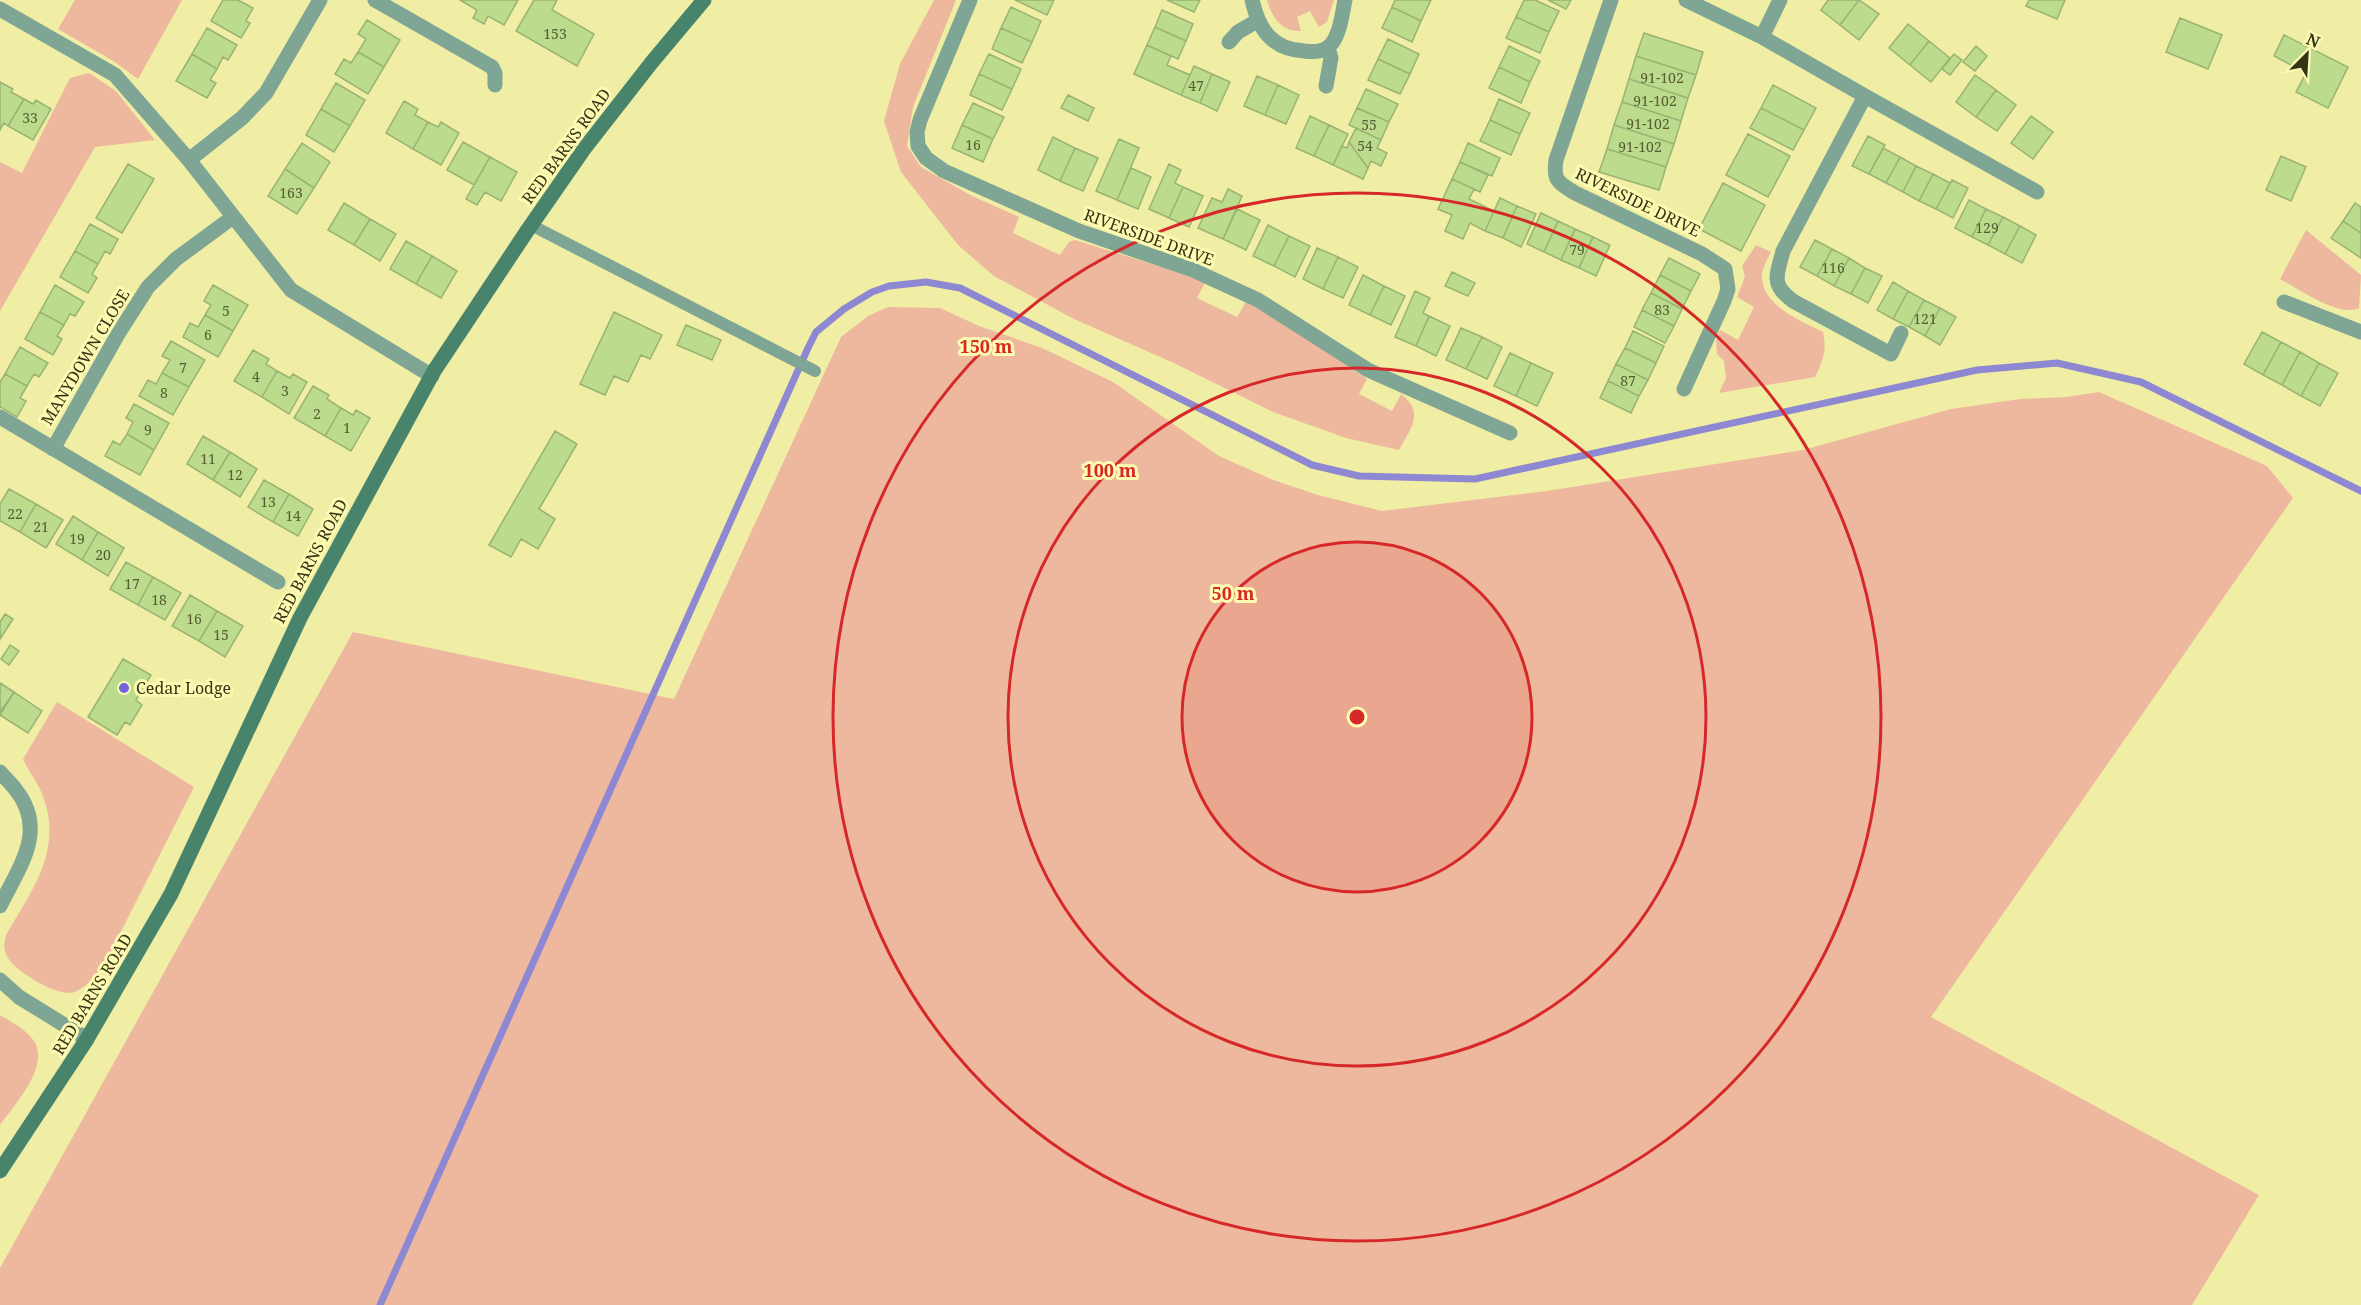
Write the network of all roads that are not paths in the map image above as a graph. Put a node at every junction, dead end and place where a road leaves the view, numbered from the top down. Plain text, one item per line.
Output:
1 (320, 0) edge
2 (375, 0) edge
3 (704, 0) edge
4 (970, 0) edge
5 (1252, 0) edge
6 (1346, 0) edge
7 (1611, 0) edge
8 (1686, 0) edge
9 (1780, 0) edge
10 (0, 9) edge
11 (1257, 21) junction
12 (1762, 38) junction
13 (1229, 42) dead end
14 (1328, 48) junction
15 (495, 84) dead end
16 (1326, 86) dead end
17 (1865, 96) junction
18 (189, 160) junction
19 (2037, 192) dead end
20 (233, 217) junction
21 (531, 225) junction
22 (2284, 302) dead end
23 (1900, 333) dead end
24 (2361, 333) edge
25 (815, 371) dead end
26 (432, 376) junction
27 (1684, 389) dead end
28 (0, 417) edge
29 (1510, 433) dead end
30 (52, 448) junction
31 (278, 582) dead end
32 (0, 772) edge
33 (0, 906) edge
34 (0, 980) edge
35 (87, 1040) junction
36 (0, 1171) edge

1 - 18 street
2 - 15 street
3 - 21 street, RED BARNS ROAD
4 - 29 street, RIVERSIDE DRIVE
5 - 11 street
6 - 14 street
7 - 27 street, RIVERSIDE DRIVE
8 - 12 street
9 - 12 street
10 - 18 street
11 - 13 street
11 - 14 street
12 - 17 street
14 - 16 street
17 - 19 street
17 - 23 street
18 - 20 street
20 - 26 street
20 - 30 street, MANYDOWN CLOSE
21 - 25 lane
21 - 26 street, RED BARNS ROAD
22 - 24 street
26 - 35 street, RED BARNS ROAD
28 - 30 street, MANYDOWN CLOSE
30 - 31 street, MANYDOWN CLOSE
32 - 33 street
34 - 35 street
35 - 36 street, RED BARNS ROAD

